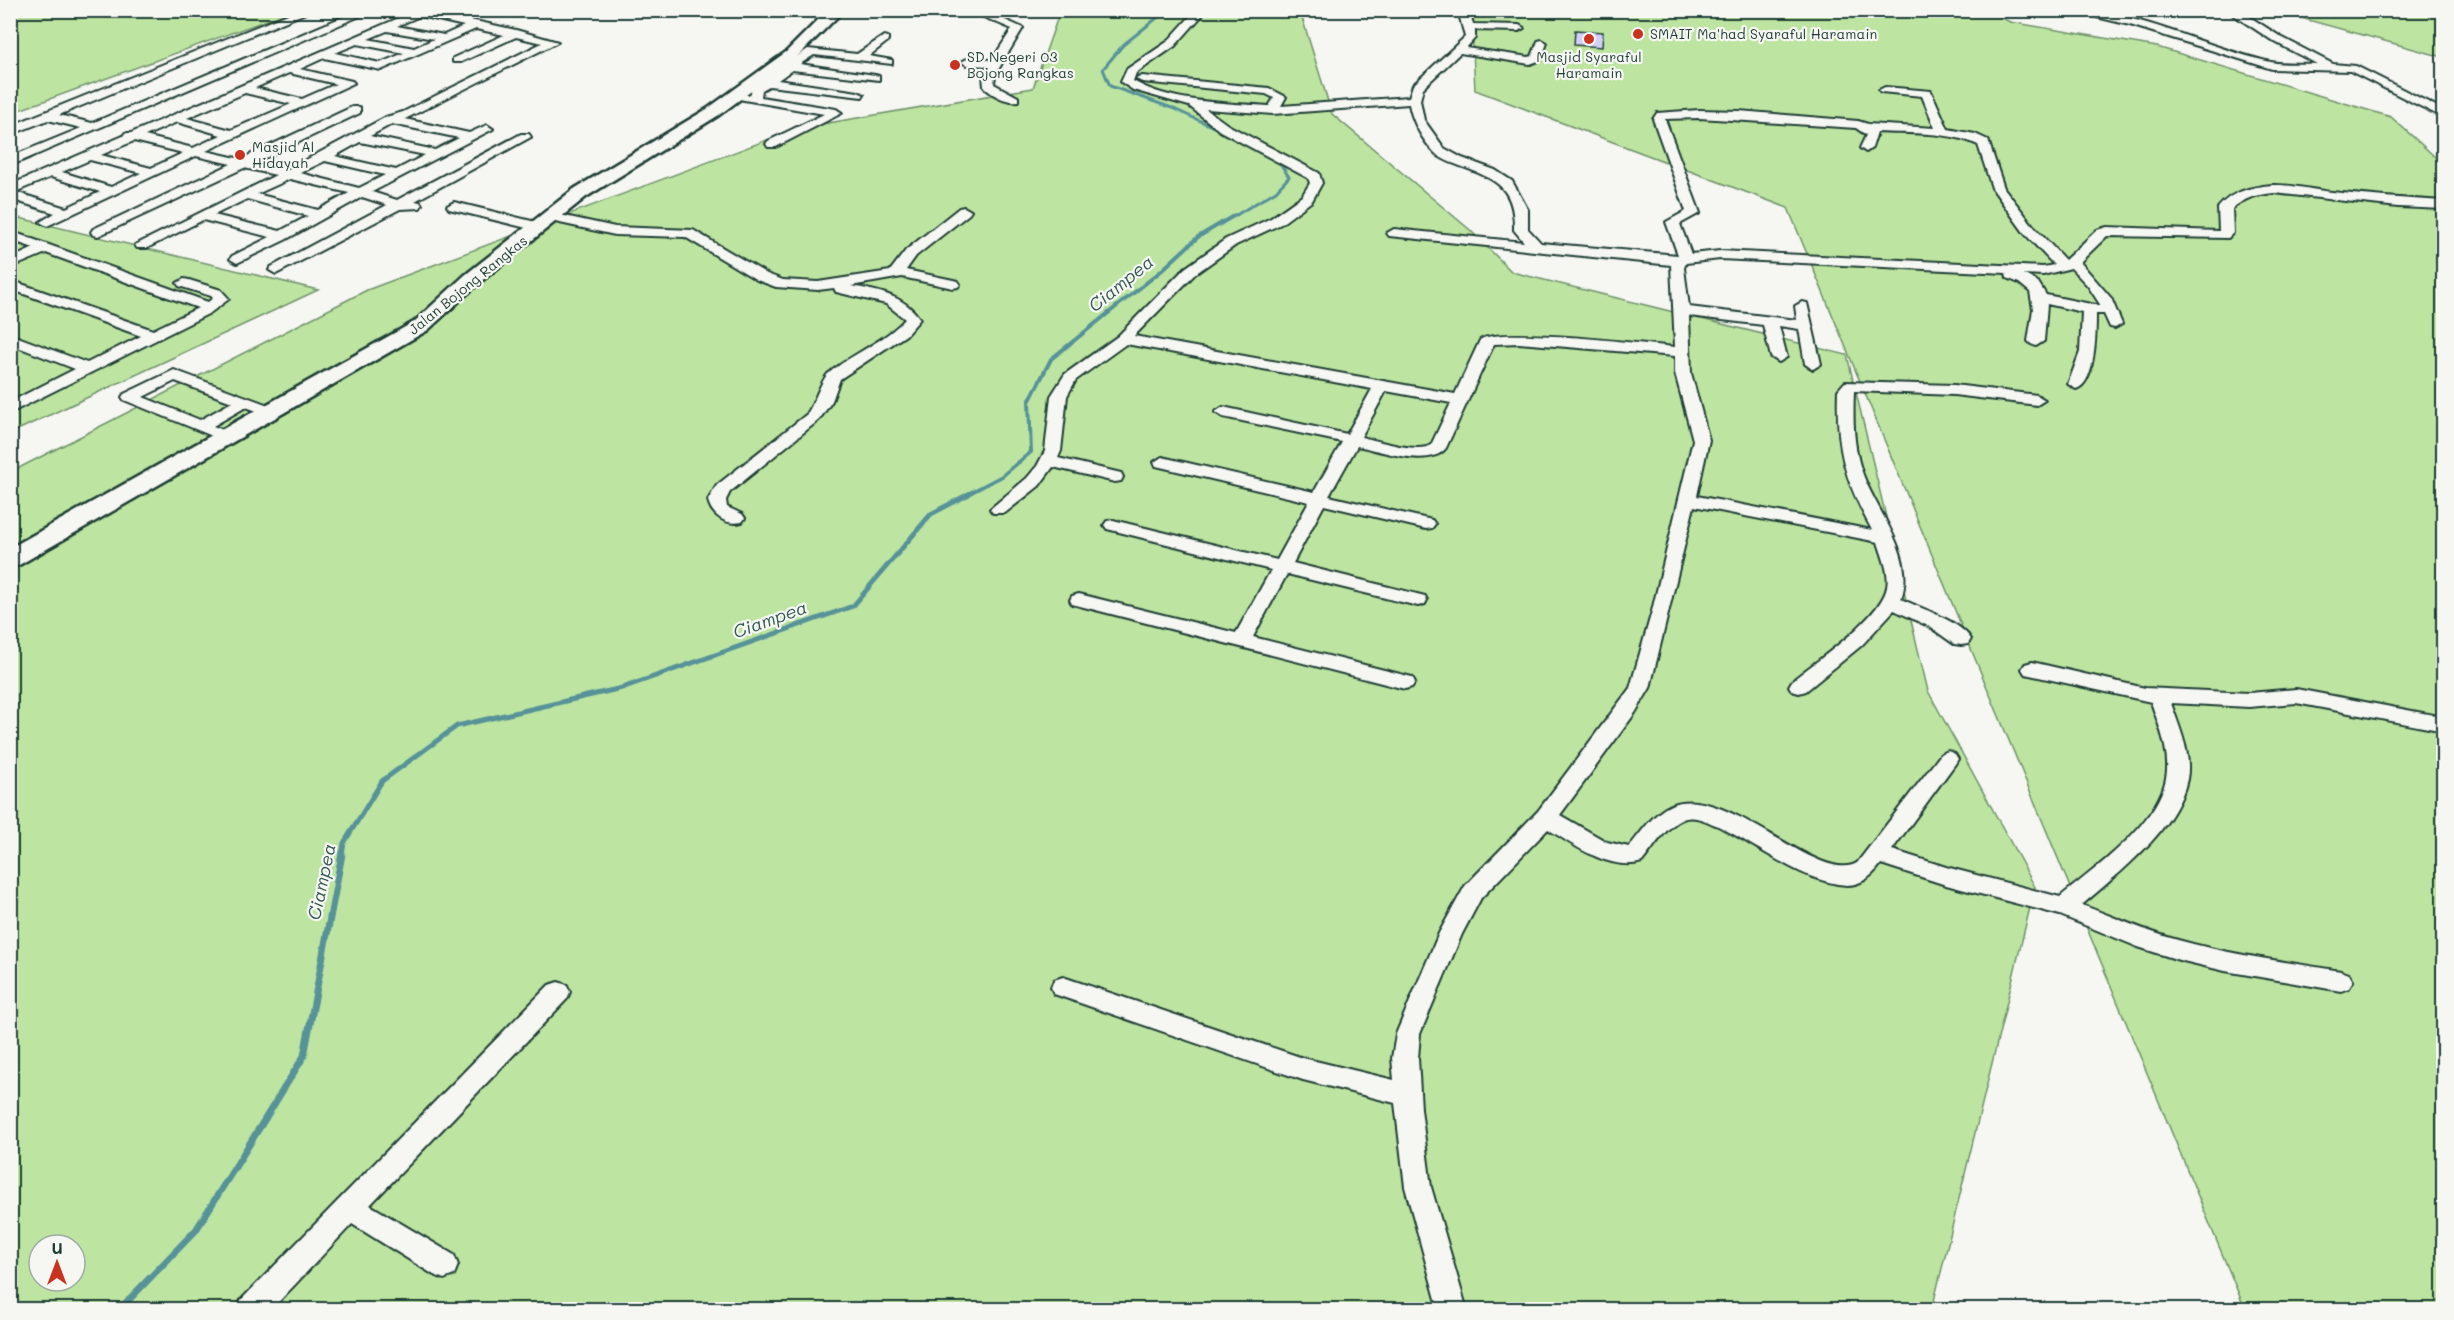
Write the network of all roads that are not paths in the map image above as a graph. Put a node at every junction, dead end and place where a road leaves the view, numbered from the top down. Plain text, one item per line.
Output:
1 (308, 10) edge
2 (369, 10) edge
3 (404, 10) edge
4 (837, 10) edge
5 (972, 10) edge
6 (2073, 10) edge
7 (2231, 10) edge
8 (1202, 11) edge
9 (1463, 11) edge
10 (420, 12) edge
11 (1519, 12) edge
12 (475, 25) junction
13 (385, 27) junction
14 (1469, 27) junction
15 (1519, 28) dead end
16 (516, 33) junction
17 (446, 38) junction
18 (884, 39) dead end
19 (356, 40) junction
20 (1542, 43) dead end
21 (1459, 50) junction
22 (207, 51) junction
23 (416, 52) junction
24 (322, 54) junction
25 (859, 58) junction
26 (251, 60) junction
27 (457, 60) dead end
28 (888, 62) dead end
29 (967, 62) dead end
30 (996, 63) junction
31 (790, 66) junction
32 (2330, 66) junction
33 (288, 70) junction
34 (1128, 77) junction
35 (875, 78) dead end
36 (768, 82) junction
37 (244, 89) junction
38 (1884, 90) dead end
39 (858, 95) dead end
40 (735, 96) junction
41 (755, 99) junction
42 (1014, 99) dead end
43 (1414, 100) junction
44 (304, 103) junction
45 (1193, 104) junction
46 (356, 110) dead end
47 (1273, 110) junction
48 (2444, 115) edge
49 (50, 117) junction
50 (176, 118) junction
51 (390, 120) junction
52 (94, 127) junction
53 (1866, 128) junction
54 (487, 129) dead end
55 (10, 131) edge
56 (1943, 132) junction
57 (232, 134) junction
58 (133, 137) junction
59 (525, 137) dead end
60 (358, 138) junction
61 (470, 138) junction
62 (772, 144) dead end
63 (1866, 148) dead end
64 (194, 153) junction
65 (437, 154) junction
66 (89, 156) junction
67 (324, 157) junction
68 (10, 162) edge
69 (241, 164) junction
70 (154, 172) junction
71 (52, 173) junction
72 (287, 174) junction
73 (398, 174) junction
74 (112, 191) junction
75 (361, 192) junction
76 (10, 193) edge
77 (245, 195) junction
78 (398, 205) junction
79 (415, 205) dead end
80 (2444, 205) edge
81 (454, 206) dead end
82 (964, 211) dead end
83 (66, 212) junction
84 (321, 215) junction
85 (201, 216) junction
86 (47, 222) dead end
87 (545, 222) junction
88 (98, 232) dead end
89 (1394, 233) dead end
90 (10, 234) edge
91 (280, 237) junction
92 (142, 244) dead end
93 (1537, 247) junction
94 (46, 248) junction
95 (237, 259) dead end
96 (1682, 259) junction
97 (10, 264) edge
98 (2068, 265) junction
99 (276, 270) dead end
100 (1995, 270) junction
101 (895, 274) junction
102 (10, 284) edge
103 (953, 284) dead end
104 (818, 286) junction
105 (2040, 298) junction
106 (1802, 306) dead end
107 (2089, 310) junction
108 (1682, 311) junction
109 (1770, 321) junction
110 (1806, 325) junction
111 (154, 336) junction
112 (10, 338) edge
113 (1122, 339) junction
114 (2036, 340) dead end
115 (1682, 352) junction
116 (1779, 357) dead end
117 (1813, 364) dead end
118 (88, 369) junction
119 (2076, 384) dead end
120 (1380, 386) junction
121 (1461, 400) junction
122 (2037, 400) dead end
123 (245, 401) junction
124 (15, 402) edge
125 (273, 412) junction
126 (1223, 412) dead end
127 (201, 426) junction
128 (227, 437) junction
129 (1349, 441) junction
130 (1048, 461) junction
131 (1162, 462) dead end
132 (1115, 477) dead end
133 (1320, 499) junction
134 (1687, 499) junction
135 (999, 509) dead end
136 (736, 518) dead end
137 (1426, 524) dead end
138 (1113, 525) dead end
139 (1885, 538) junction
140 (10, 559) edge
141 (1281, 568) junction
142 (1079, 600) dead end
143 (1418, 600) dead end
144 (1892, 602) junction
145 (1961, 639) dead end
146 (1242, 640) junction
147 (2032, 669) dead end
148 (1405, 682) dead end
149 (1799, 686) dead end
150 (2158, 696) junction
151 (2444, 724) edge
152 (1948, 759) dead end
153 (1546, 818) junction
154 (1877, 854) junction
155 (2064, 907) junction
156 (2341, 981) dead end
157 (1063, 987) dead end
158 (558, 992) dead end
159 (1407, 1095) junction
160 (350, 1208) junction
161 (444, 1265) dead end
162 (251, 1310) edge
163 (1453, 1310) edge

1 - 22 street
2 - 26 street
3 - 10 street
4 - 40 main road, Jalan Bojong Rangkas
5 - 30 street
6 - 32 street
7 - 32 street
8 - 34 street
9 - 11 street
9 - 14 street
10 - 12 street
10 - 13 street
12 - 16 street
12 - 17 street
13 - 17 street
13 - 19 street
14 - 15 street
14 - 21 street
16 - 27 street
16 - 51 street
17 - 23 street
18 - 25 street
19 - 23 street
19 - 24 street
20 - 21 street
21 - 43 street
22 - 26 street
22 - 49 street
23 - 24 street
24 - 33 street
25 - 28 street
25 - 31 street
26 - 33 street
26 - 52 street
29 - 30 street
30 - 42 street
31 - 35 street
31 - 36 street
32 - 48 street
33 - 37 street
33 - 44 street
34 - 45 street
34 - 47 street
36 - 39 street
36 - 41 street
37 - 44 street
37 - 50 street
38 - 56 street
40 - 41 street
40 - 87 main road, Jalan Bojong Rangkas
41 - 62 street
43 - 47 street
43 - 93 street
44 - 57 street
45 - 47 street
45 - 113 street
46 - 69 street
49 - 52 street
49 - 55 street
50 - 57 street
50 - 58 street
51 - 60 street
51 - 61 street
52 - 58 street
52 - 68 street
53 - 56 street
53 - 63 street
53 - 96 street
54 - 61 street
56 - 98 street
57 - 64 street
58 - 64 street
58 - 66 street
59 - 78 street
60 - 65 street
60 - 67 street
61 - 65 street
64 - 69 street
64 - 70 street
65 - 73 street
66 - 70 street
66 - 71 street
67 - 72 street
67 - 73 street
69 - 72 street
69 - 88 street
70 - 74 street
71 - 74 street
71 - 76 street
72 - 75 street
72 - 77 street
73 - 75 street
74 - 83 street
75 - 78 street
75 - 84 street
76 - 83 street
77 - 84 street
77 - 85 street
78 - 79 street
78 - 99 street
80 - 98 street
81 - 87 street
82 - 101 street
83 - 86 street
84 - 91 street
85 - 91 street
85 - 92 street
87 - 104 street
87 - 125 main road, Jalan Bojong Rangkas
89 - 93 street
90 - 94 street
91 - 95 street
93 - 96 street
94 - 97 street
94 - 111 street
96 - 100 street
96 - 108 street
98 - 100 street
98 - 107 street
100 - 105 street
101 - 103 street
101 - 104 street
102 - 111 street
104 - 136 street
105 - 107 street
105 - 114 street
106 - 110 street
107 - 119 street
108 - 109 street
108 - 115 street
109 - 110 street
109 - 116 street
110 - 117 street
111 - 118 street
112 - 118 street
113 - 120 street
113 - 130 street
115 - 121 street
115 - 134 street
118 - 124 street
120 - 121 street
120 - 129 street
121 - 129 street
122 - 139 street
123 - 125 street
123 - 127 street
123 - 127 street
125 - 128 main road, Jalan Bojong Rangkas
126 - 129 street
127 - 128 street
128 - 140 main road, Jalan Bojong Rangkas
129 - 133 street
130 - 132 street
130 - 135 street
131 - 133 street
133 - 137 street
133 - 141 street
134 - 139 street
134 - 153 street
138 - 141 street
139 - 144 street
141 - 143 street
141 - 146 street
142 - 146 street
144 - 145 street
144 - 149 street
146 - 148 street
147 - 150 street
150 - 151 street
150 - 155 street
152 - 154 street
153 - 154 street
153 - 159 street
154 - 155 street
155 - 156 street
157 - 159 street
158 - 160 street
159 - 163 street
160 - 161 street
160 - 162 street

